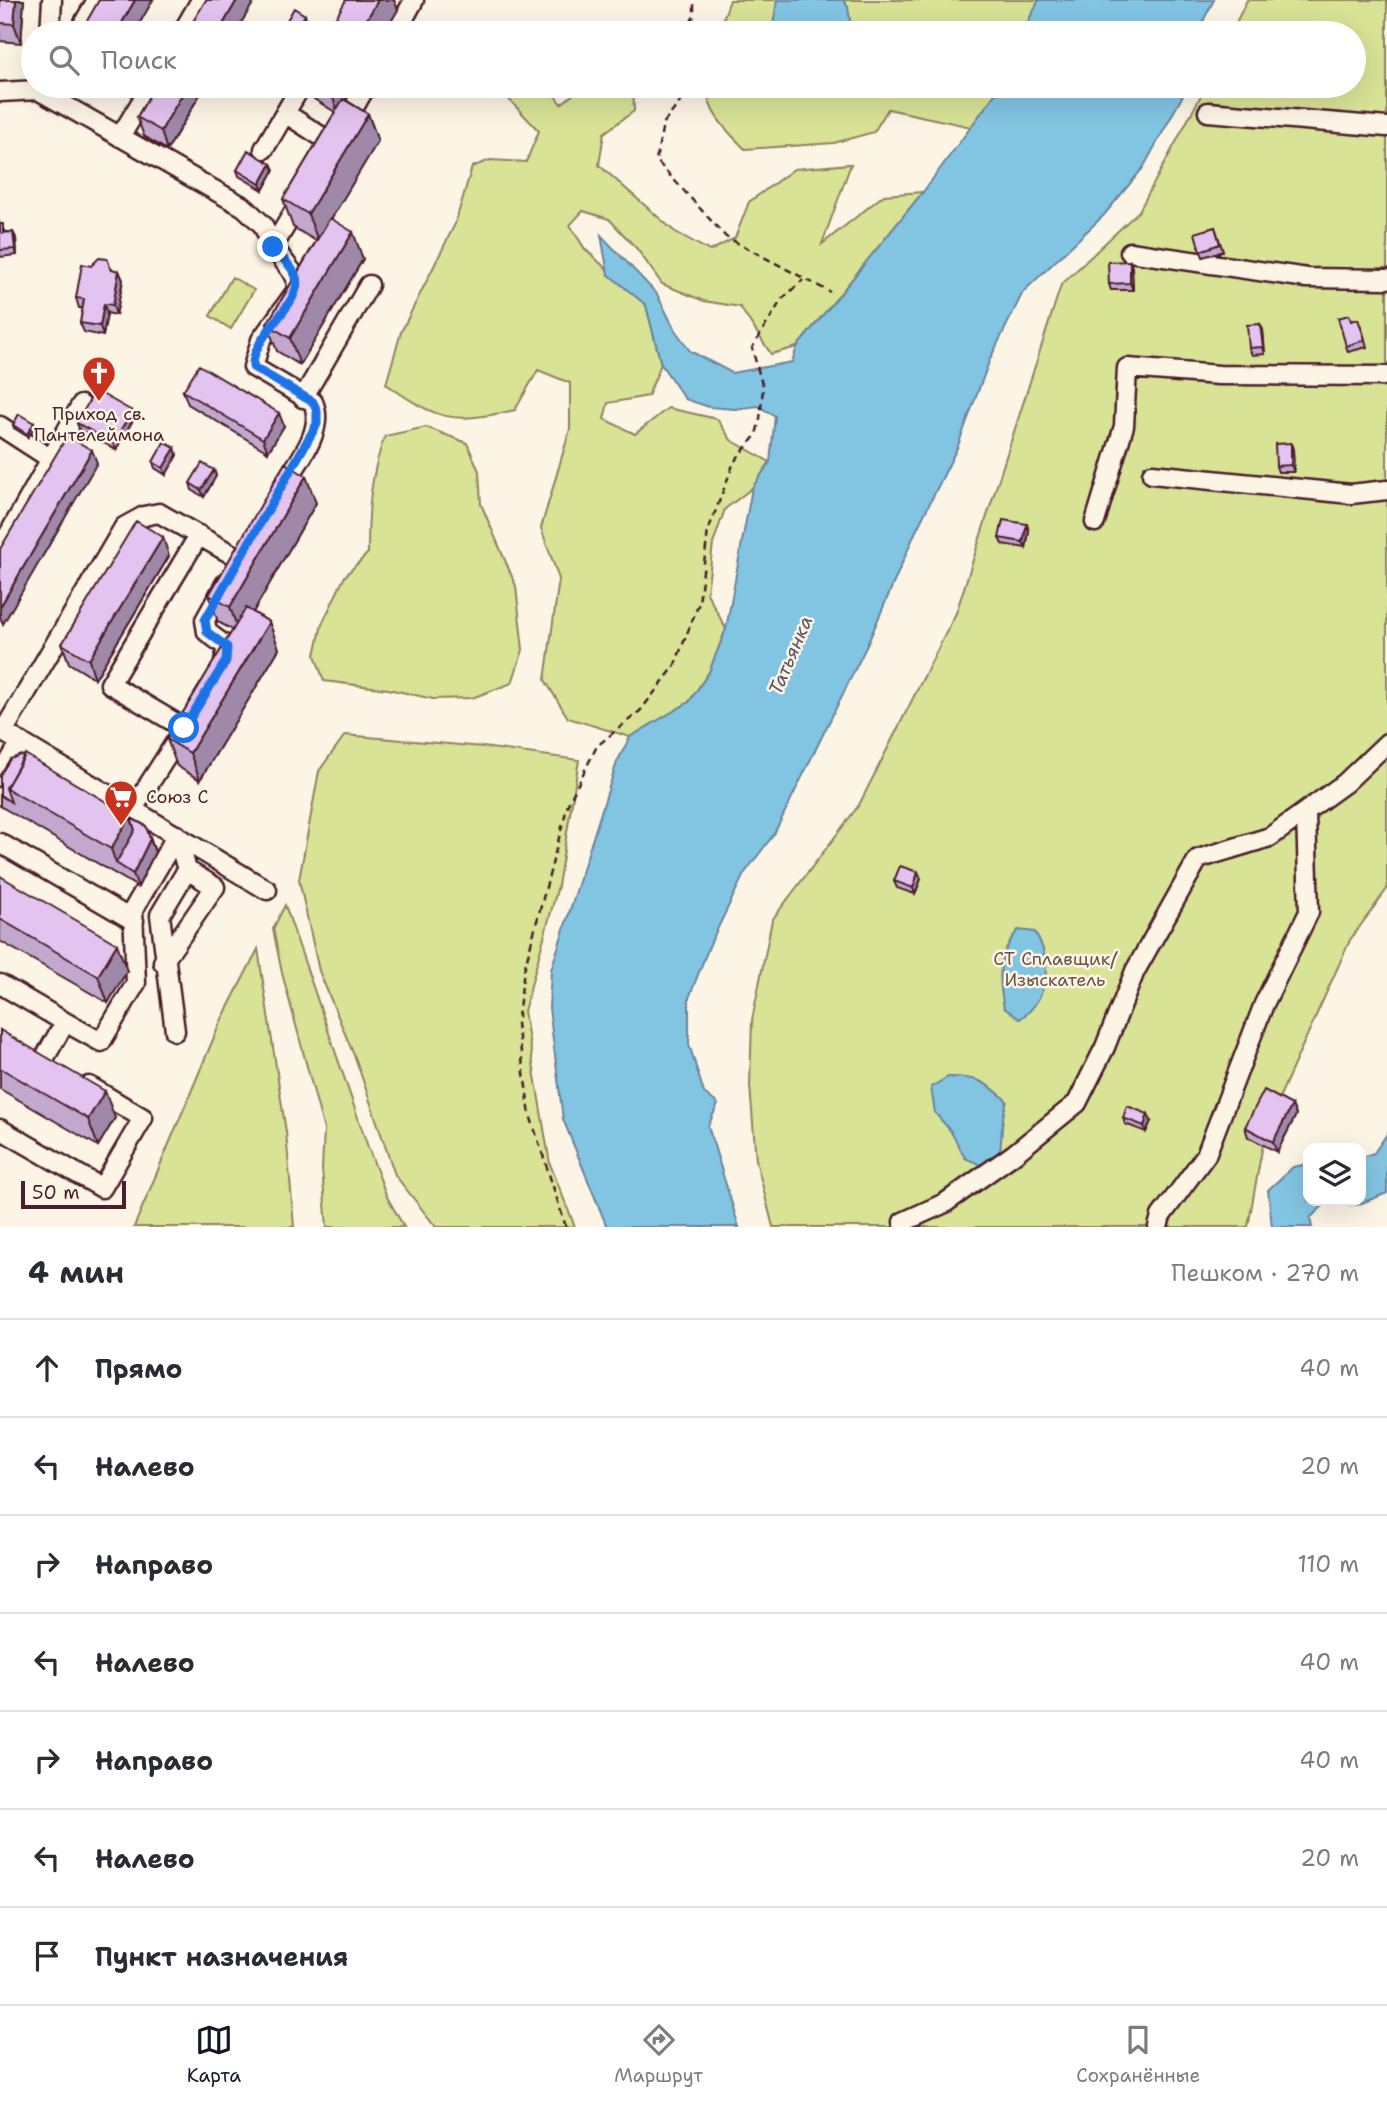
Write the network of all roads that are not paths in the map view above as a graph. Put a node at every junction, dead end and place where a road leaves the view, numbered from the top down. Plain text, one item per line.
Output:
1 (52, 0) edge
2 (97, 0) edge
3 (201, 0) edge
4 (407, 2) edge
5 (51, 21) edge
6 (85, 21) edge
7 (189, 21) edge
8 (400, 21) edge
9 (21, 89) edge
10 (0, 92) edge
11 (60, 98) edge
12 (144, 98) edge
13 (294, 98) edge
14 (359, 98) edge
15 (1208, 111) dead end
16 (285, 113) junction
17 (1387, 127) edge
18 (121, 137) junction
19 (264, 149) dead end
20 (313, 178) edge
21 (273, 247) junction
22 (1130, 252) dead end
23 (1387, 279) edge
24 (369, 285) dead end
25 (1387, 376) edge
26 (303, 398) junction
27 (81, 405) dead end
28 (0, 426) edge
29 (51, 459) junction
30 (1152, 474) dead end
31 (1387, 491) edge
32 (273, 502) edge
33 (1095, 522) dead end
34 (199, 535) junction
35 (0, 550) edge
36 (212, 683) edge
37 (1, 731) edge
38 (21, 742) junction
39 (1387, 743) edge
40 (0, 777) edge
41 (133, 809) junction
42 (1306, 814) junction
43 (177, 835) junction
44 (0, 843) edge
45 (187, 870) junction
46 (267, 890) dead end
47 (134, 921) junction
48 (113, 944) edge
49 (135, 957) junction
50 (161, 964) junction
51 (0, 984) edge
52 (65, 1022) junction
53 (175, 1031) dead end
54 (44, 1059) edge
55 (77, 1079) edge
56 (0, 1129) edge
57 (903, 1222) dead end
58 (1158, 1227) edge

1 - 5 street
2 - 6 street
3 - 7 street
4 - 8 street
9 - 10 street
11 - 18 street
12 - 18 street
13 - 16 street
14 - 16 street
15 - 17 street
16 - 19 street
18 - 21 street
20 - 21 street
21 - 26 street
22 - 23 street
24 - 26 street
25 - 33 street
26 - 32 street
27 - 29 street
28 - 29 street
29 - 35 street
30 - 31 street
34 - 36 street
34 - 37 street
34 - 41 street
37 - 38 street
38 - 40 street
38 - 41 street
39 - 42 street
41 - 43 street
42 - 57 street
42 - 58 street
43 - 45 street
43 - 46 street
43 - 47 street
44 - 47 street
45 - 50 street
45 - 50 street
47 - 49 street
48 - 49 street
49 - 52 street
50 - 53 street
51 - 52 street
52 - 54 street
55 - 56 street

